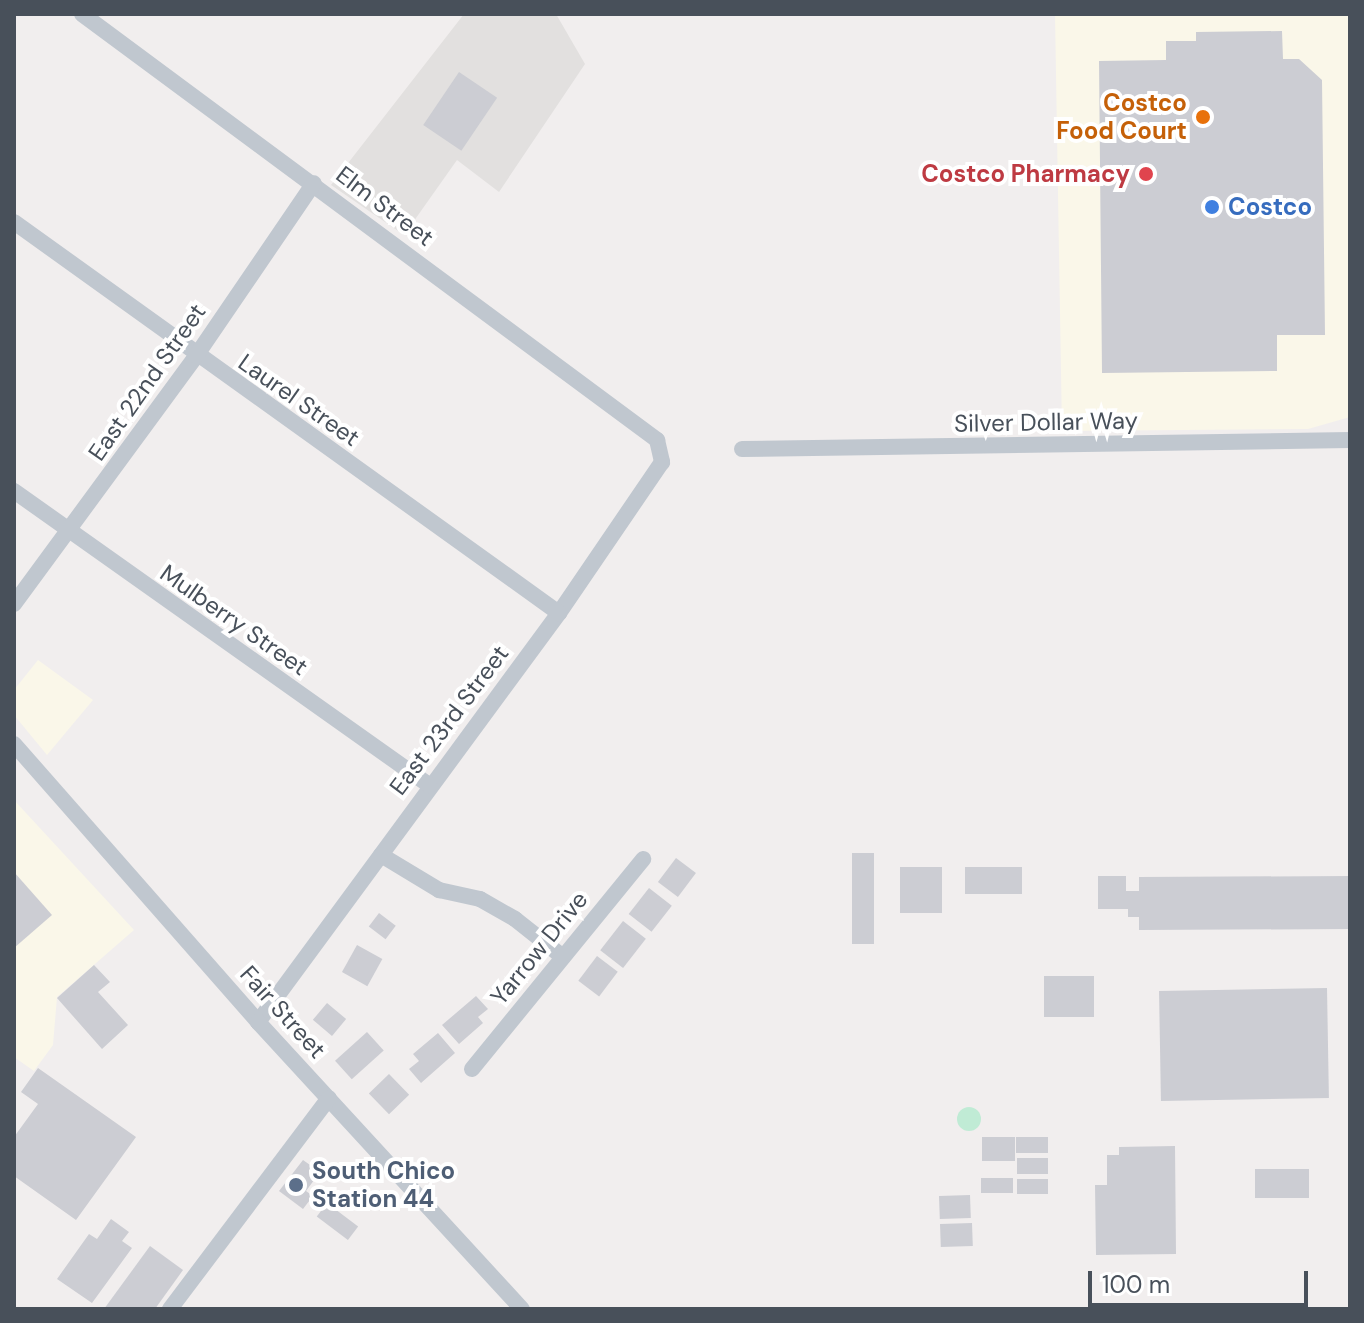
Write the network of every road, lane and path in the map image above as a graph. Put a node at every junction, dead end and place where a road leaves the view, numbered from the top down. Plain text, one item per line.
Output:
1 (82, 14) edge
2 (314, 183) junction
3 (14, 222) edge
4 (196, 356) junction
5 (657, 440) joint
6 (1350, 440) edge
7 (742, 449) dead end
8 (14, 491) edge
9 (69, 533) junction
10 (14, 604) edge
11 (559, 613) junction
12 (14, 744) edge
13 (429, 785) junction
14 (381, 855) junction
15 (643, 859) dead end
16 (563, 957) junction
17 (258, 1022) junction
18 (472, 1069) dead end
19 (329, 1098) junction
20 (170, 1309) edge
21 (522, 1309) edge

1 - 2 street, Elm Street
2 - 4 street, East 22nd Street
2 - 5 street, Elm Street
3 - 4 street, Laurel Street
4 - 9 street, East 22nd Street
4 - 11 street, Laurel Street
5 - 11 street, East 23rd Street
6 - 7 street, Silver Dollar Way
8 - 9 street, Mulberry Street
9 - 10 street, East 22nd Street
9 - 13 street, Mulberry Street
11 - 13 street, East 23rd Street
12 - 17 street, Fair Street
13 - 14 street, East 23rd Street
14 - 16 street
14 - 17 street, East 23rd Street
15 - 16 street, Yarrow Drive
16 - 18 street, Yarrow Drive
17 - 19 street, Fair Street
19 - 20 street
19 - 21 street, Fair Street

